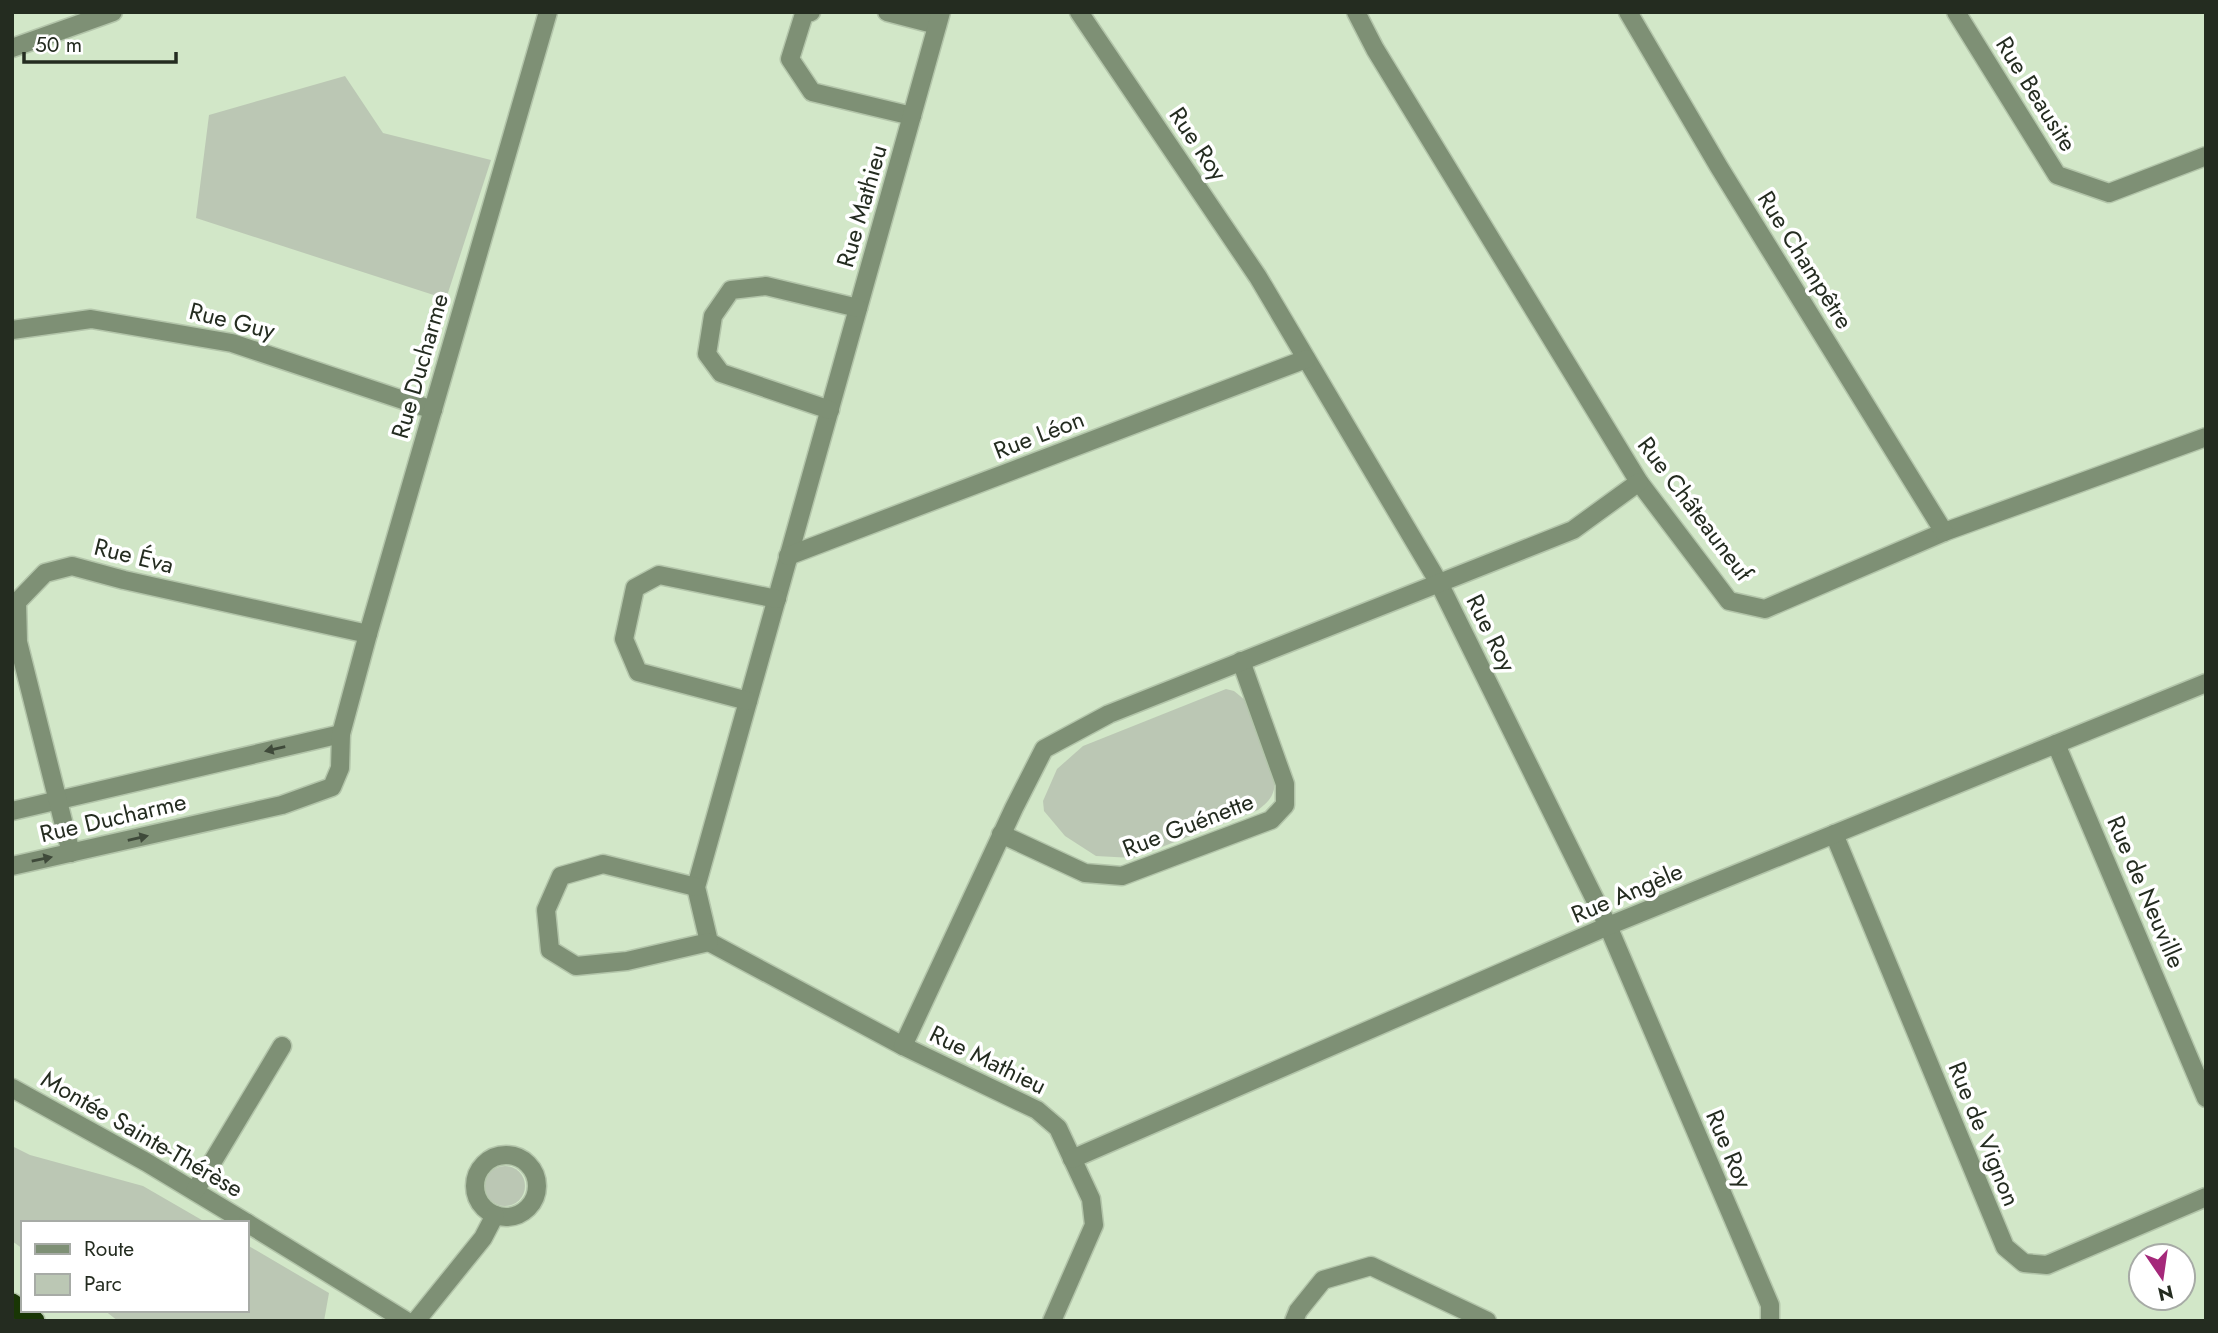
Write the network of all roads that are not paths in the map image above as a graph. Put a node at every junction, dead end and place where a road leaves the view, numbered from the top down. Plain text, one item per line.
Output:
1 (113, 12) edge
2 (548, 12) edge
3 (811, 12) edge
4 (887, 12) edge
5 (1079, 12) edge
6 (1356, 12) edge
7 (1628, 12) edge
8 (1956, 12) edge
9 (939, 19) edge
10 (12, 48) edge
11 (912, 116) junction
12 (2206, 156) edge
13 (858, 308) junction
14 (12, 330) edge
15 (1306, 359) junction
16 (433, 410) junction
17 (830, 410) junction
18 (2206, 437) edge
19 (1639, 482) junction
20 (1944, 532) junction
21 (788, 556) junction
22 (1439, 583) junction
23 (777, 598) junction
24 (368, 634) junction
25 (1241, 662) junction
26 (2206, 683) edge
27 (748, 701) junction
28 (341, 734) junction
29 (2056, 744) junction
30 (59, 801) junction
31 (12, 811) edge
32 (1001, 834) junction
33 (1834, 834) junction
34 (71, 853) junction
35 (12, 866) edge
36 (696, 887) junction
37 (1608, 926) junction
38 (709, 942) junction
39 (282, 1046) dead end
40 (903, 1046) junction
41 (12, 1088) edge
42 (2206, 1098) edge
43 (1072, 1159) junction
44 (195, 1191) junction
45 (2206, 1197) edge
46 (495, 1215) dead end
47 (244, 1221) edge
48 (248, 1224) edge
49 (406, 1321) edge
50 (416, 1321) edge
51 (1052, 1321) edge
52 (1294, 1321) edge
53 (1487, 1321) edge
54 (1770, 1321) edge

1 - 10 street
2 - 16 street, Rue Ducharme
3 - 11 street, Rue Mathieu
4 - 9 street, Rue Mathieu
5 - 15 street, Rue Roy
6 - 19 street, Rue Châteauneuf
7 - 20 street, Rue Champêtre
8 - 12 street, Rue Beausite
9 - 11 street, Rue Mathieu
11 - 13 street, Rue Mathieu
13 - 17 street, Rue Mathieu
13 - 17 street, Rue Mathieu
14 - 16 street, Rue Guy
15 - 21 street, Rue Léon
15 - 22 street, Rue Roy
16 - 24 street, Rue Ducharme
17 - 21 street, Rue Mathieu
18 - 20 street, Rue Châteauneuf
19 - 20 street, Rue Châteauneuf
19 - 22 street
21 - 23 street, Rue Mathieu
22 - 25 street
22 - 37 street, Rue Roy
23 - 27 street, Rue Mathieu
23 - 27 street
24 - 28 street, Rue Ducharme
24 - 30 street, Rue Éva
25 - 32 street
25 - 32 street, Rue Guénette
26 - 29 street, Rue Angèle
27 - 36 street, Rue Mathieu
28 -> 30 street, Rue Ducharme
34 -> 28 street, Rue Ducharme
29 - 33 street, Rue Angèle
29 - 42 street, Rue de Neuville
30 - 31 street, Rue Ducharme
30 - 34 street, Rue Éva
32 - 40 street
33 - 37 street, Rue Angèle
33 - 45 street, Rue de Vignon
35 -> 34 street, Rue Ducharme
36 - 38 street, Rue Mathieu
36 - 38 street
37 - 43 street, Rue Angèle
37 - 54 street, Rue Roy
38 - 40 street, Rue Mathieu
39 - 44 street
40 - 43 street, Rue Mathieu
41 - 44 street, Montée Sainte-Thérèse
43 - 51 street, Rue Mathieu
44 - 47 street, Montée Sainte-Thérèse
46 - 50 street
48 - 49 street, Montée Sainte-Thérèse
52 - 53 street

